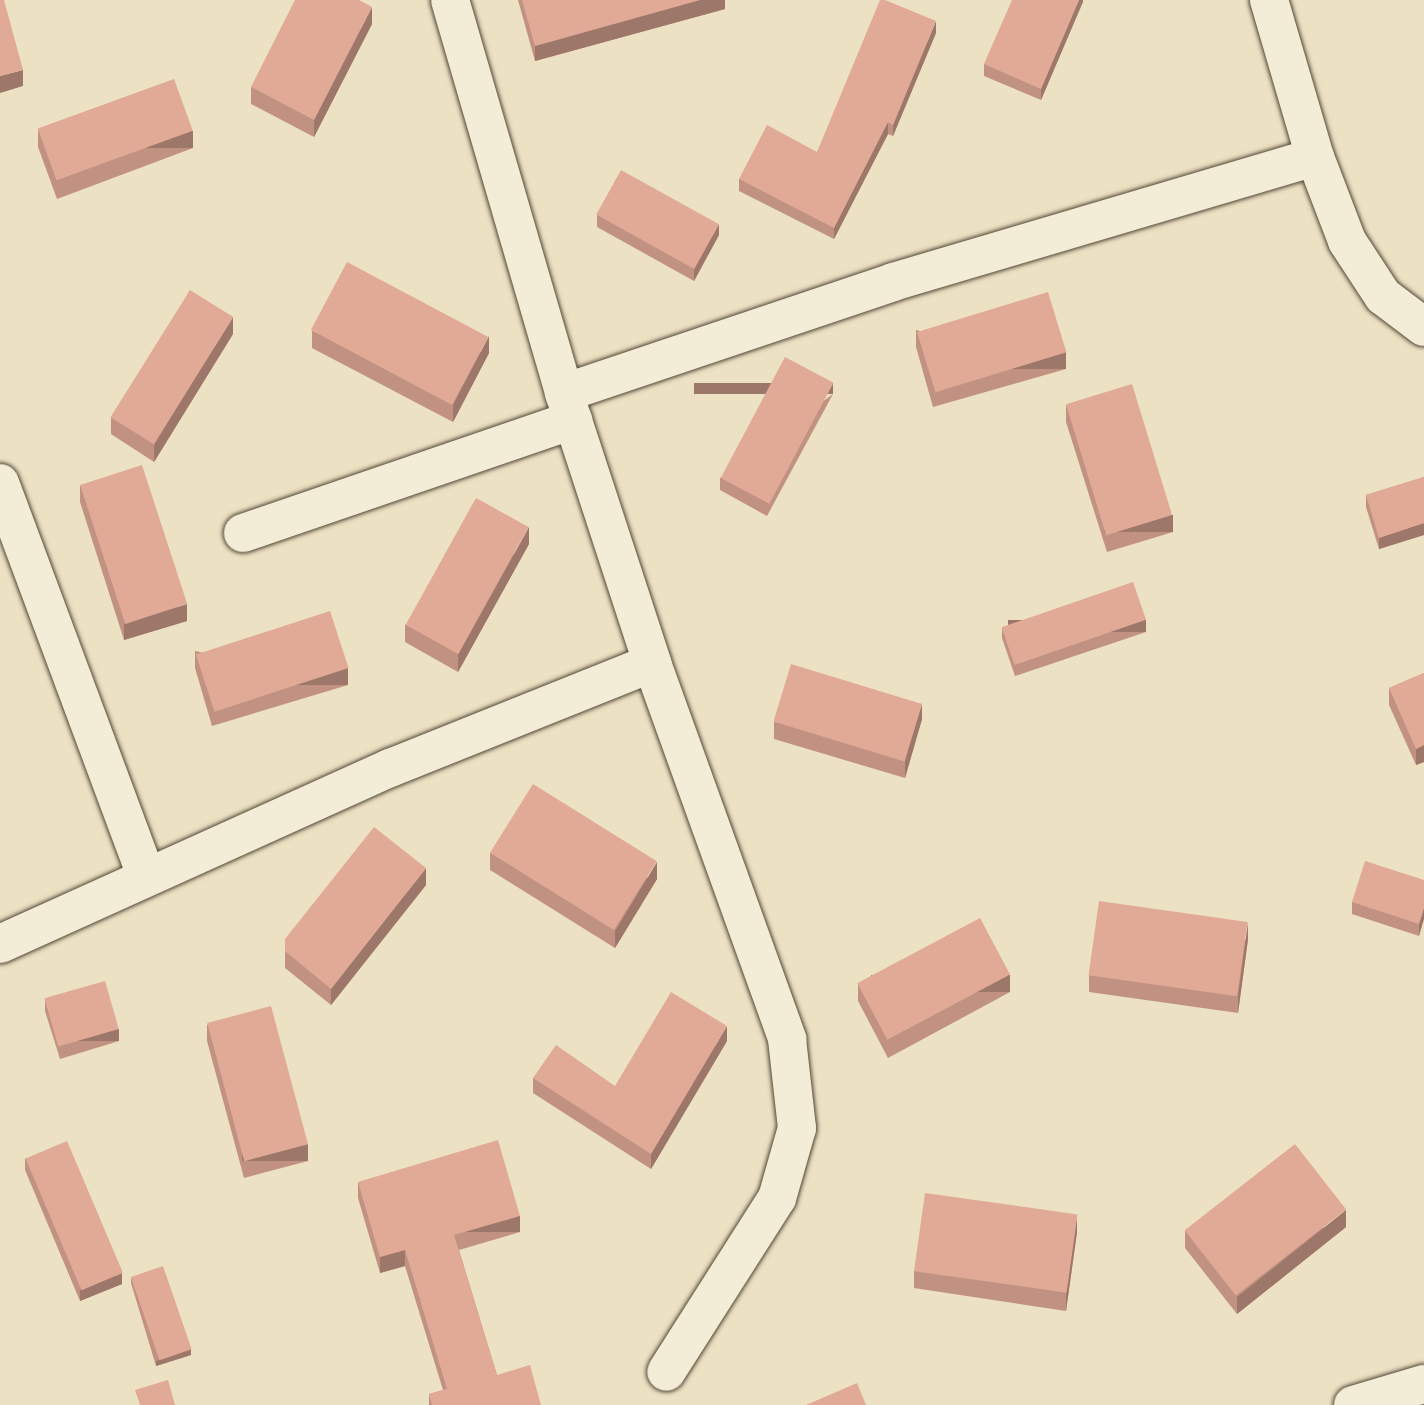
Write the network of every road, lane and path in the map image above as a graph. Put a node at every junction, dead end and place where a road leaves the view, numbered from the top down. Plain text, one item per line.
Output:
1 (450, 0) edge
2 (1269, 0) edge
3 (1315, 157) junction
4 (1424, 327) edge
5 (569, 406) junction
6 (0, 482) edge
7 (243, 533) dead end
8 (652, 663) junction
9 (146, 875) junction
10 (0, 943) edge
11 (666, 1372) dead end
12 (1424, 1384) edge
13 (1353, 1405) edge

1 - 5 lane
2 - 3 lane
3 - 4 lane
3 - 5 lane
5 - 7 lane
5 - 8 lane
6 - 9 lane
8 - 9 lane
8 - 11 lane
9 - 10 lane
12 - 13 lane

